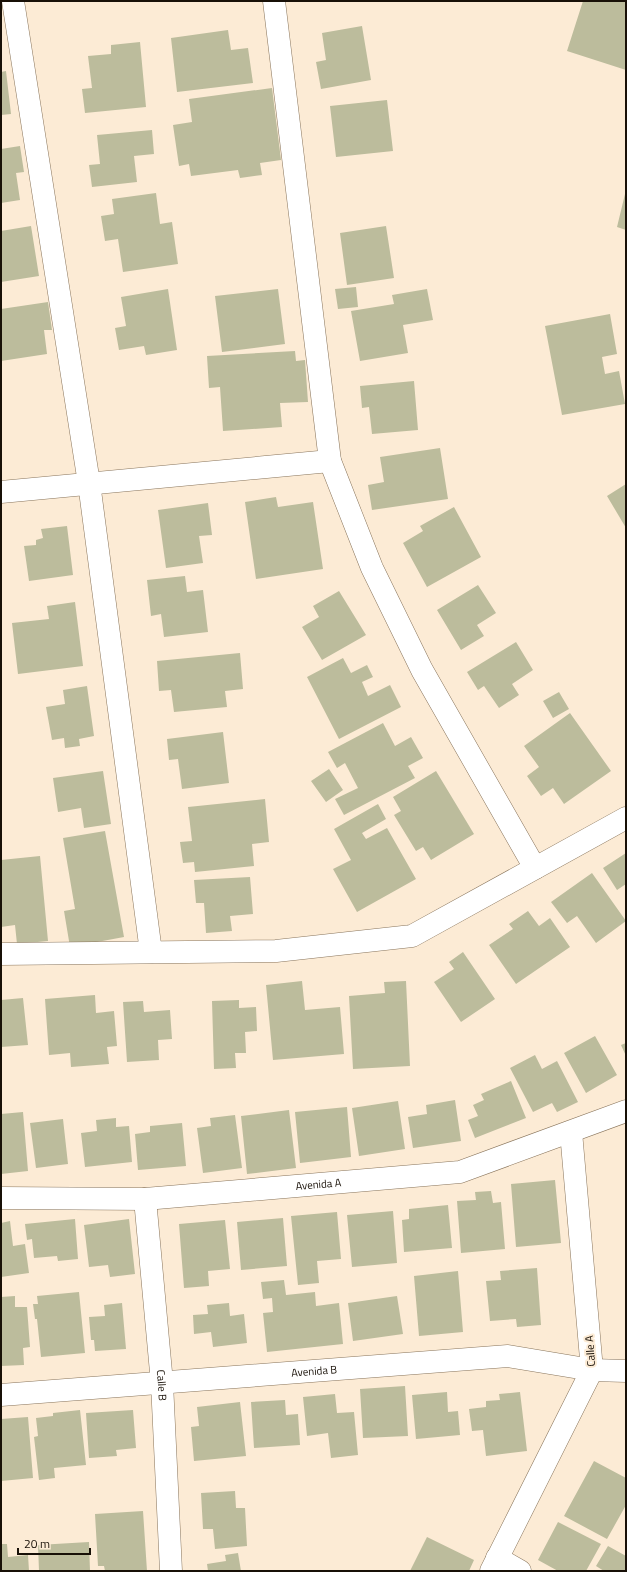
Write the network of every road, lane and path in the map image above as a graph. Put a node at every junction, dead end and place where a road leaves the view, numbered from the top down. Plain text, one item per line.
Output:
1 (13, 1) edge
2 (274, 1) edge
3 (330, 461) junction
4 (90, 483) junction
5 (1, 492) edge
6 (626, 818) edge
7 (535, 868) junction
8 (151, 952) junction
9 (1, 954) edge
10 (626, 1111) edge
11 (571, 1132) junction
12 (1, 1198) edge
13 (146, 1199) junction
14 (592, 1370) junction
15 (626, 1371) edge
16 (162, 1383) junction
17 (1, 1395) edge
18 (494, 1565) edge
19 (171, 1571) edge
20 (520, 1571) edge

1 - 4 street
2 - 3 street
3 - 4 street
3 - 7 street
4 - 5 street
4 - 8 street
6 - 7 street
7 - 8 street
8 - 9 street
10 - 11 street, Avenida A
11 - 13 street, Avenida A
11 - 14 street, Calle A
12 - 13 street, Avenida A
13 - 16 street, Calle B
14 - 15 street, Avenida B
14 - 16 street, Avenida B
14 - 18 street, Calle A
16 - 17 street, Avenida B
16 - 19 street, Calle B
18 - 20 street

